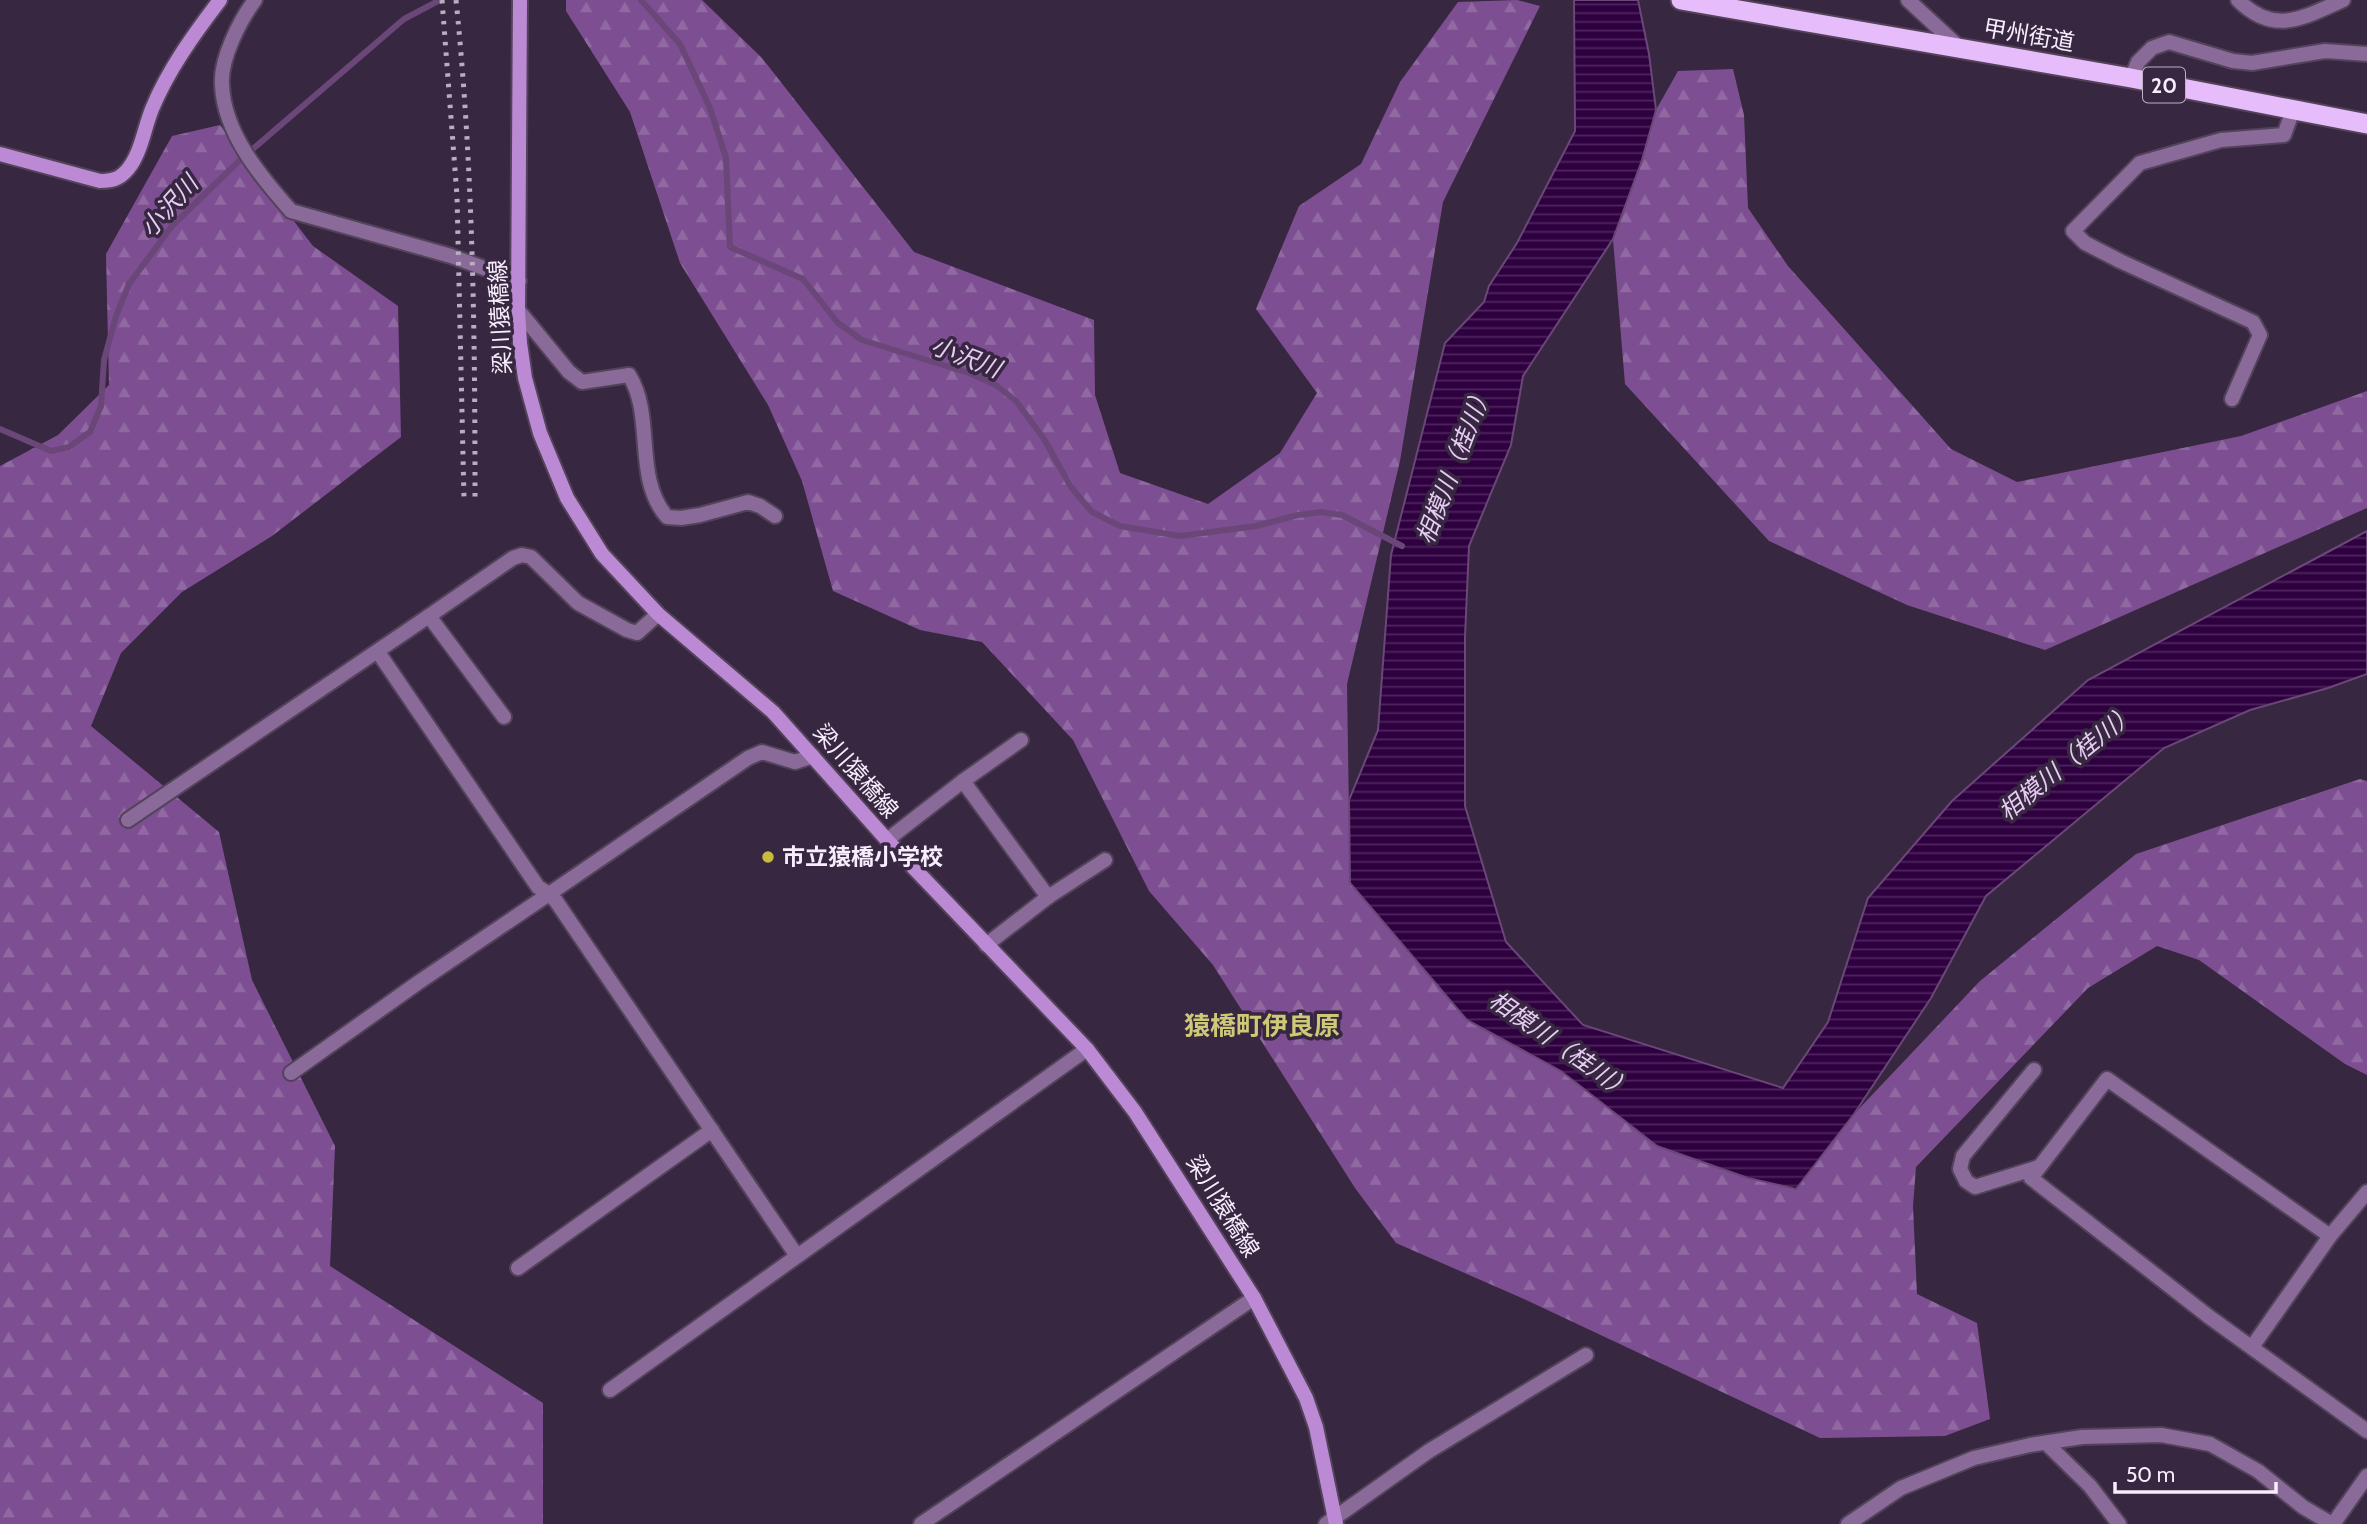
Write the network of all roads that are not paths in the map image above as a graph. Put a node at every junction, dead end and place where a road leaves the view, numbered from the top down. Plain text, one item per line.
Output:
1 (220, 0) edge
2 (255, 0) edge
3 (520, 0) edge
4 (1681, 0) edge
5 (1908, 0) edge
6 (2238, 0) edge
7 (2343, 0) edge
8 (1960, 48) junction
9 (2367, 54) edge
10 (2131, 78) junction
11 (2292, 110) junction
12 (2367, 124) edge
13 (0, 153) edge
14 (519, 281) junction
15 (518, 310) junction
16 (2232, 399) dead end
17 (775, 516) dead end
18 (658, 614) junction
19 (429, 616) junction
20 (378, 652) junction
21 (504, 717) dead end
22 (1021, 740) dead end
23 (813, 756) junction
24 (963, 781) junction
25 (128, 820) dead end
26 (887, 840) junction
27 (1105, 860) dead end
28 (549, 894) junction
29 (1048, 897) junction
30 (986, 945) junction
31 (1087, 1049) junction
32 (2034, 1070) dead end
33 (291, 1073) dead end
34 (712, 1130) junction
35 (2039, 1167) junction
36 (2367, 1192) edge
37 (2330, 1236) junction
38 (797, 1256) junction
39 (518, 1268) dead end
40 (1254, 1298) junction
41 (2252, 1347) junction
42 (1586, 1355) dead end
43 (610, 1390) dead end
44 (2367, 1431) edge
45 (2046, 1443) junction
46 (2367, 1476) edge
47 (1332, 1522) edge
48 (921, 1524) edge
49 (1848, 1524) edge
50 (2119, 1524) edge
51 (2332, 1524) edge

1 - 13 main road
2 - 14 street
3 - 14 main road, 梁川猿橋線
4 - 8 highway, 甲州街道 / 20
5 - 8 street
6 - 7 street
8 - 10 highway, 甲州街道 / 20
9 - 10 street
10 - 11 highway, 甲州街道 / 20
11 - 12 highway, 甲州街道 / 20
11 - 16 street
14 - 15 main road, 梁川猿橋線
15 - 17 street
15 - 18 main road, 梁川猿橋線
18 - 19 street
18 - 23 main road, 梁川猿橋線
19 - 20 street
19 - 21 street
20 - 25 street
20 - 28 street
22 - 24 street
23 - 26 main road, 梁川猿橋線
23 - 28 street
24 - 26 street
24 - 29 street
26 - 30 main road, 梁川猿橋線
27 - 29 street
28 - 33 street
28 - 34 street
29 - 30 street
30 - 31 main road, 梁川猿橋線
31 - 38 street
31 - 40 main road, 梁川猿橋線
32 - 35 street
34 - 38 street
34 - 39 street
35 - 37 street
35 - 41 street
36 - 37 street
37 - 41 street
38 - 43 street
40 - 47 main road, 梁川猿橋線
40 - 48 street
41 - 44 street
42 - 47 street
45 - 49 street
45 - 50 street
45 - 51 street
46 - 51 street

